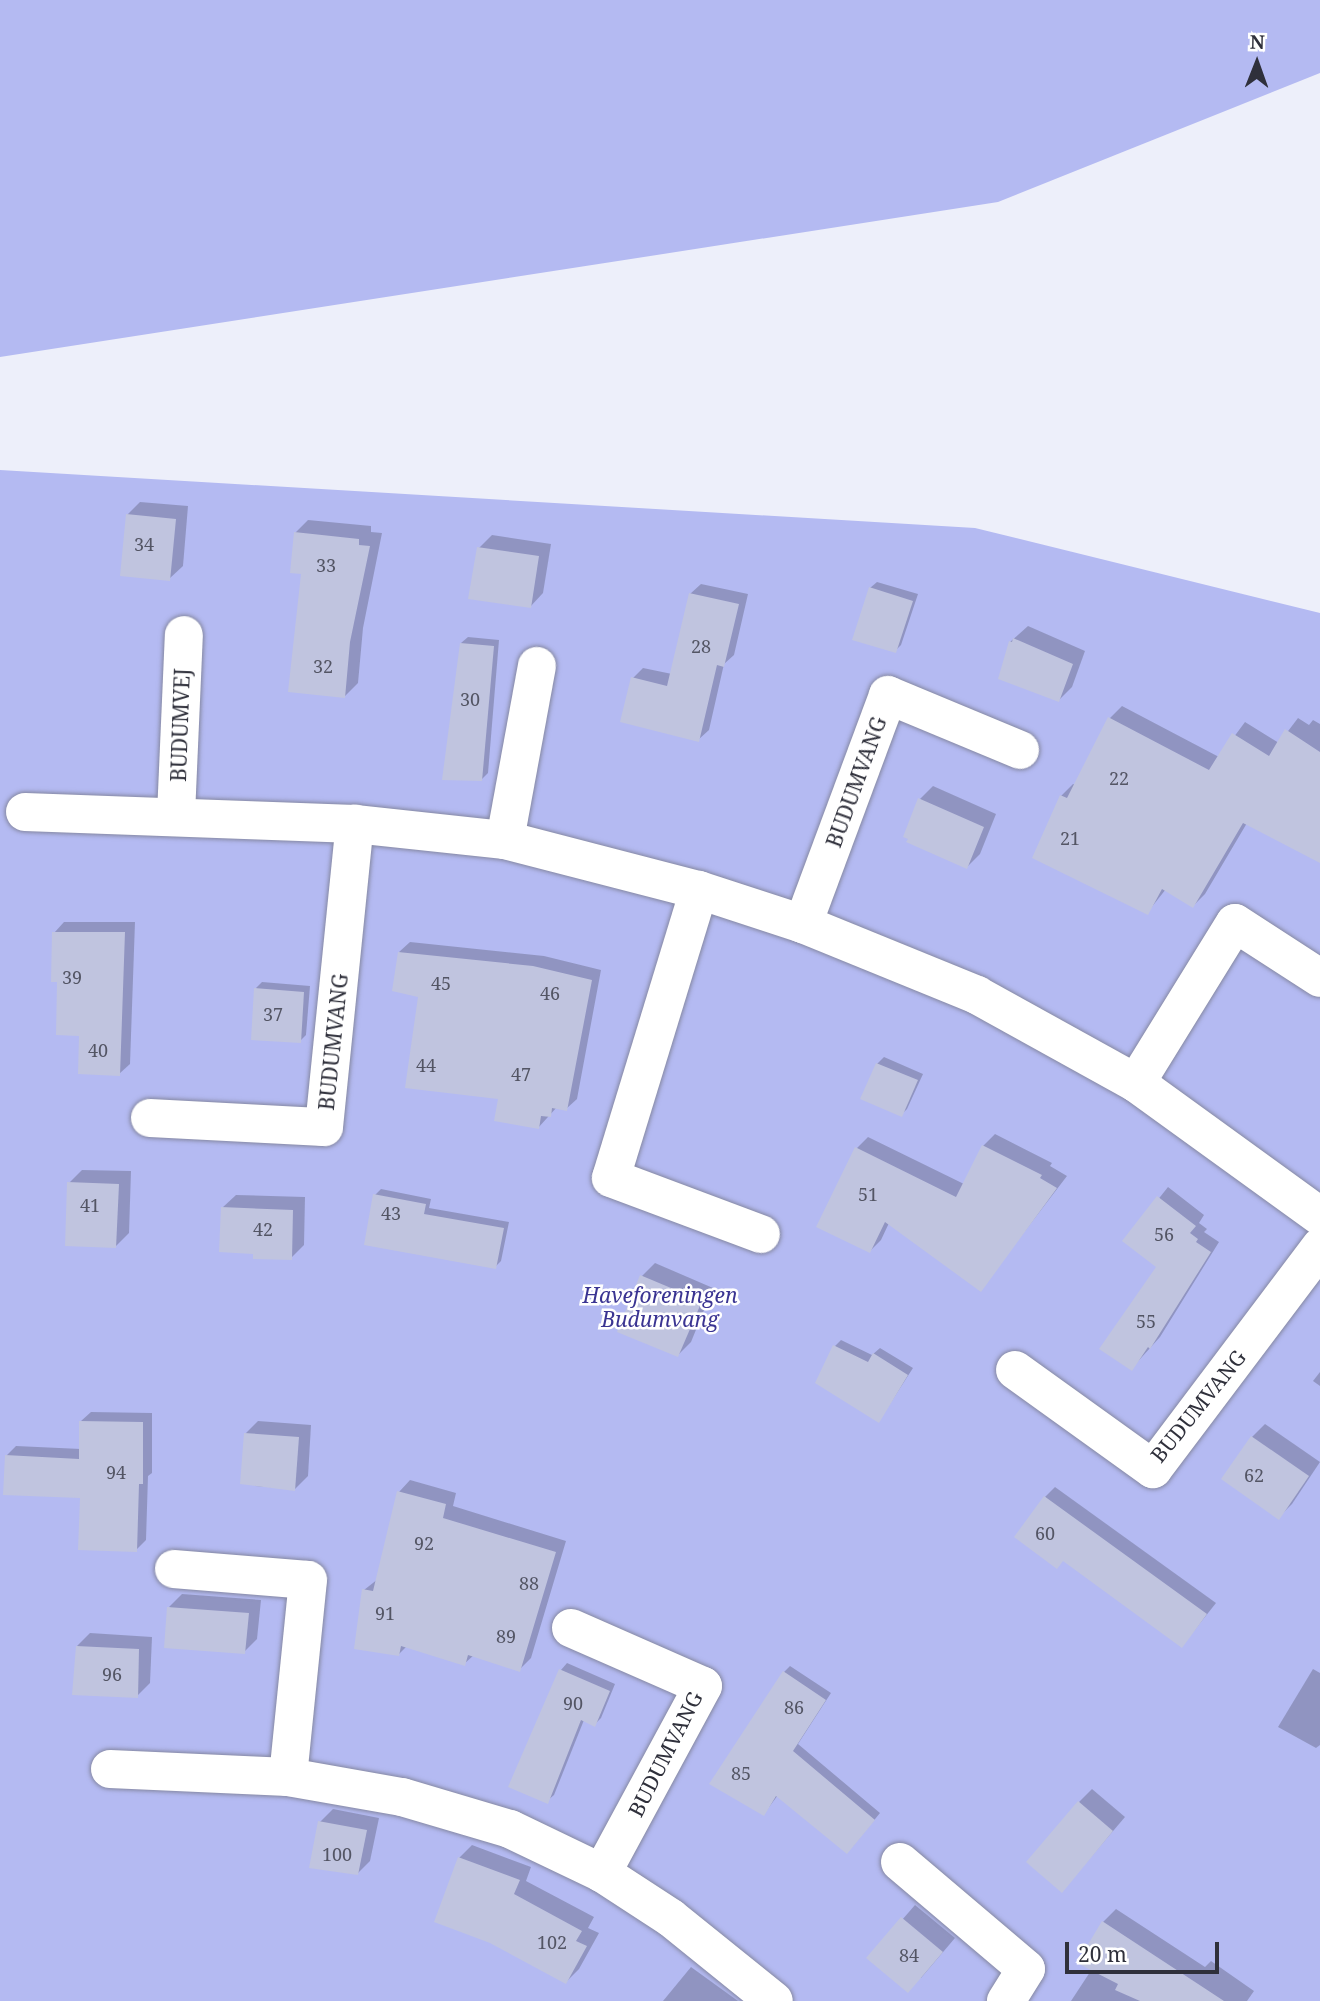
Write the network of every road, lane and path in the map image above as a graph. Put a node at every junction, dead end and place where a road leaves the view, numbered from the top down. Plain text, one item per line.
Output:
1 (184, 635) dead end
2 (537, 666) dead end
3 (1020, 750) dead end
4 (25, 812) dead end
5 (176, 815) junction
6 (355, 824) junction
7 (505, 840) junction
8 (699, 890) junction
9 (803, 924) junction
10 (1320, 978) edge
11 (1136, 1083) junction
12 (149, 1118) dead end
13 (1320, 1216) edge
14 (761, 1234) dead end
15 (1320, 1247) edge
16 (1015, 1370) dead end
17 (174, 1569) dead end
18 (571, 1628) dead end
19 (110, 1769) dead end
20 (288, 1777) junction
21 (900, 1862) dead end
22 (602, 1873) junction
23 (774, 2001) edge
24 (1006, 2001) edge

1 - 5 street, BUDUMVEJ
2 - 7 street
3 - 9 street, BUDUMVANG
4 - 5 street
5 - 6 street
6 - 7 street
6 - 12 street, BUDUMVANG
7 - 8 street
8 - 9 street
8 - 14 street
9 - 11 street
10 - 11 street
11 - 13 street
15 - 16 street, BUDUMVANG
17 - 20 street
18 - 22 street, BUDUMVANG
19 - 20 street
20 - 22 street
21 - 24 street
22 - 23 street

